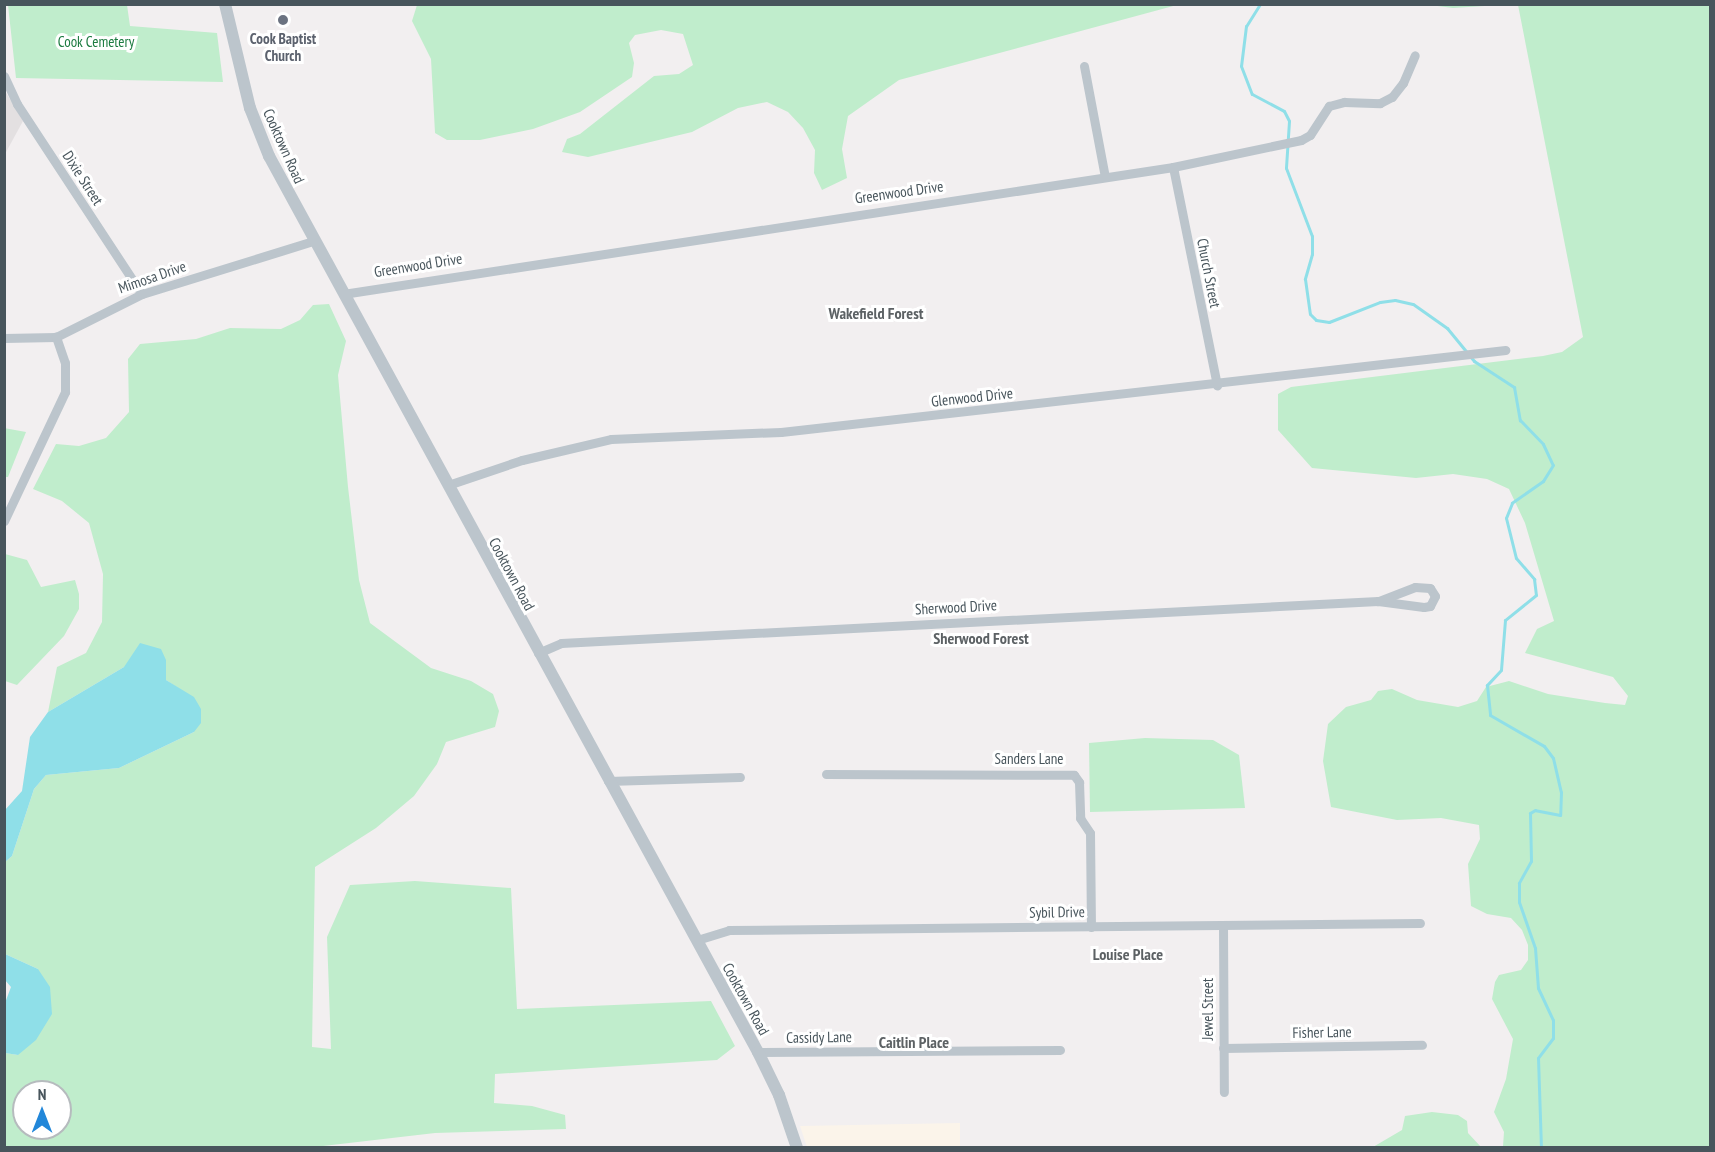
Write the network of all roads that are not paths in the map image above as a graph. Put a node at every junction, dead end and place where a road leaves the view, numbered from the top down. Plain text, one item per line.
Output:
1 (225, 4) edge
2 (1415, 55) dead end
3 (1084, 66) dead end
4 (4, 76) edge
5 (1173, 167) junction
6 (1105, 177) junction
7 (313, 241) junction
8 (142, 294) junction
9 (343, 294) junction
10 (56, 337) junction
11 (4, 338) edge
12 (1505, 350) dead end
13 (1217, 386) junction
14 (448, 485) junction
15 (4, 521) edge
16 (1378, 600) junction
17 (538, 653) junction
18 (826, 774) dead end
19 (740, 777) dead end
20 (608, 781) junction
21 (1420, 923) dead end
22 (1224, 925) junction
23 (1091, 927) junction
24 (697, 940) junction
25 (1422, 1045) dead end
26 (1223, 1048) junction
27 (1060, 1050) dead end
28 (758, 1052) junction
29 (1224, 1092) dead end
30 (797, 1148) edge

1 - 7 street, Cooktown Road
2 - 5 street, Greenwood Drive
3 - 6 street
4 - 8 street, Dixie Street
5 - 6 street, Greenwood Drive
5 - 13 street, Church Street
6 - 9 street, Greenwood Drive
7 - 8 street, Mimosa Drive
7 - 9 street, Cooktown Road
8 - 10 street, Mimosa Drive
9 - 14 street, Cooktown Road
10 - 11 street, Mimosa Drive
10 - 15 street
12 - 13 street, Glenwood Drive
13 - 14 street, Glenwood Drive
14 - 17 street, Cooktown Road
16 - 16 street, Sherwood Drive
16 - 17 street, Sherwood Drive
17 - 20 street, Cooktown Road
18 - 23 street, Sanders Lane
19 - 20 street
20 - 24 street, Cooktown Road
21 - 22 street, Sybil Drive
22 - 23 street, Sybil Drive
22 - 26 street, Jewel Street
23 - 24 street, Sybil Drive
24 - 28 street, Cooktown Road
25 - 26 street, Fisher Lane
26 - 29 street, Jewel Street
27 - 28 street, Cassidy Lane
28 - 30 street, Cooktown Road

